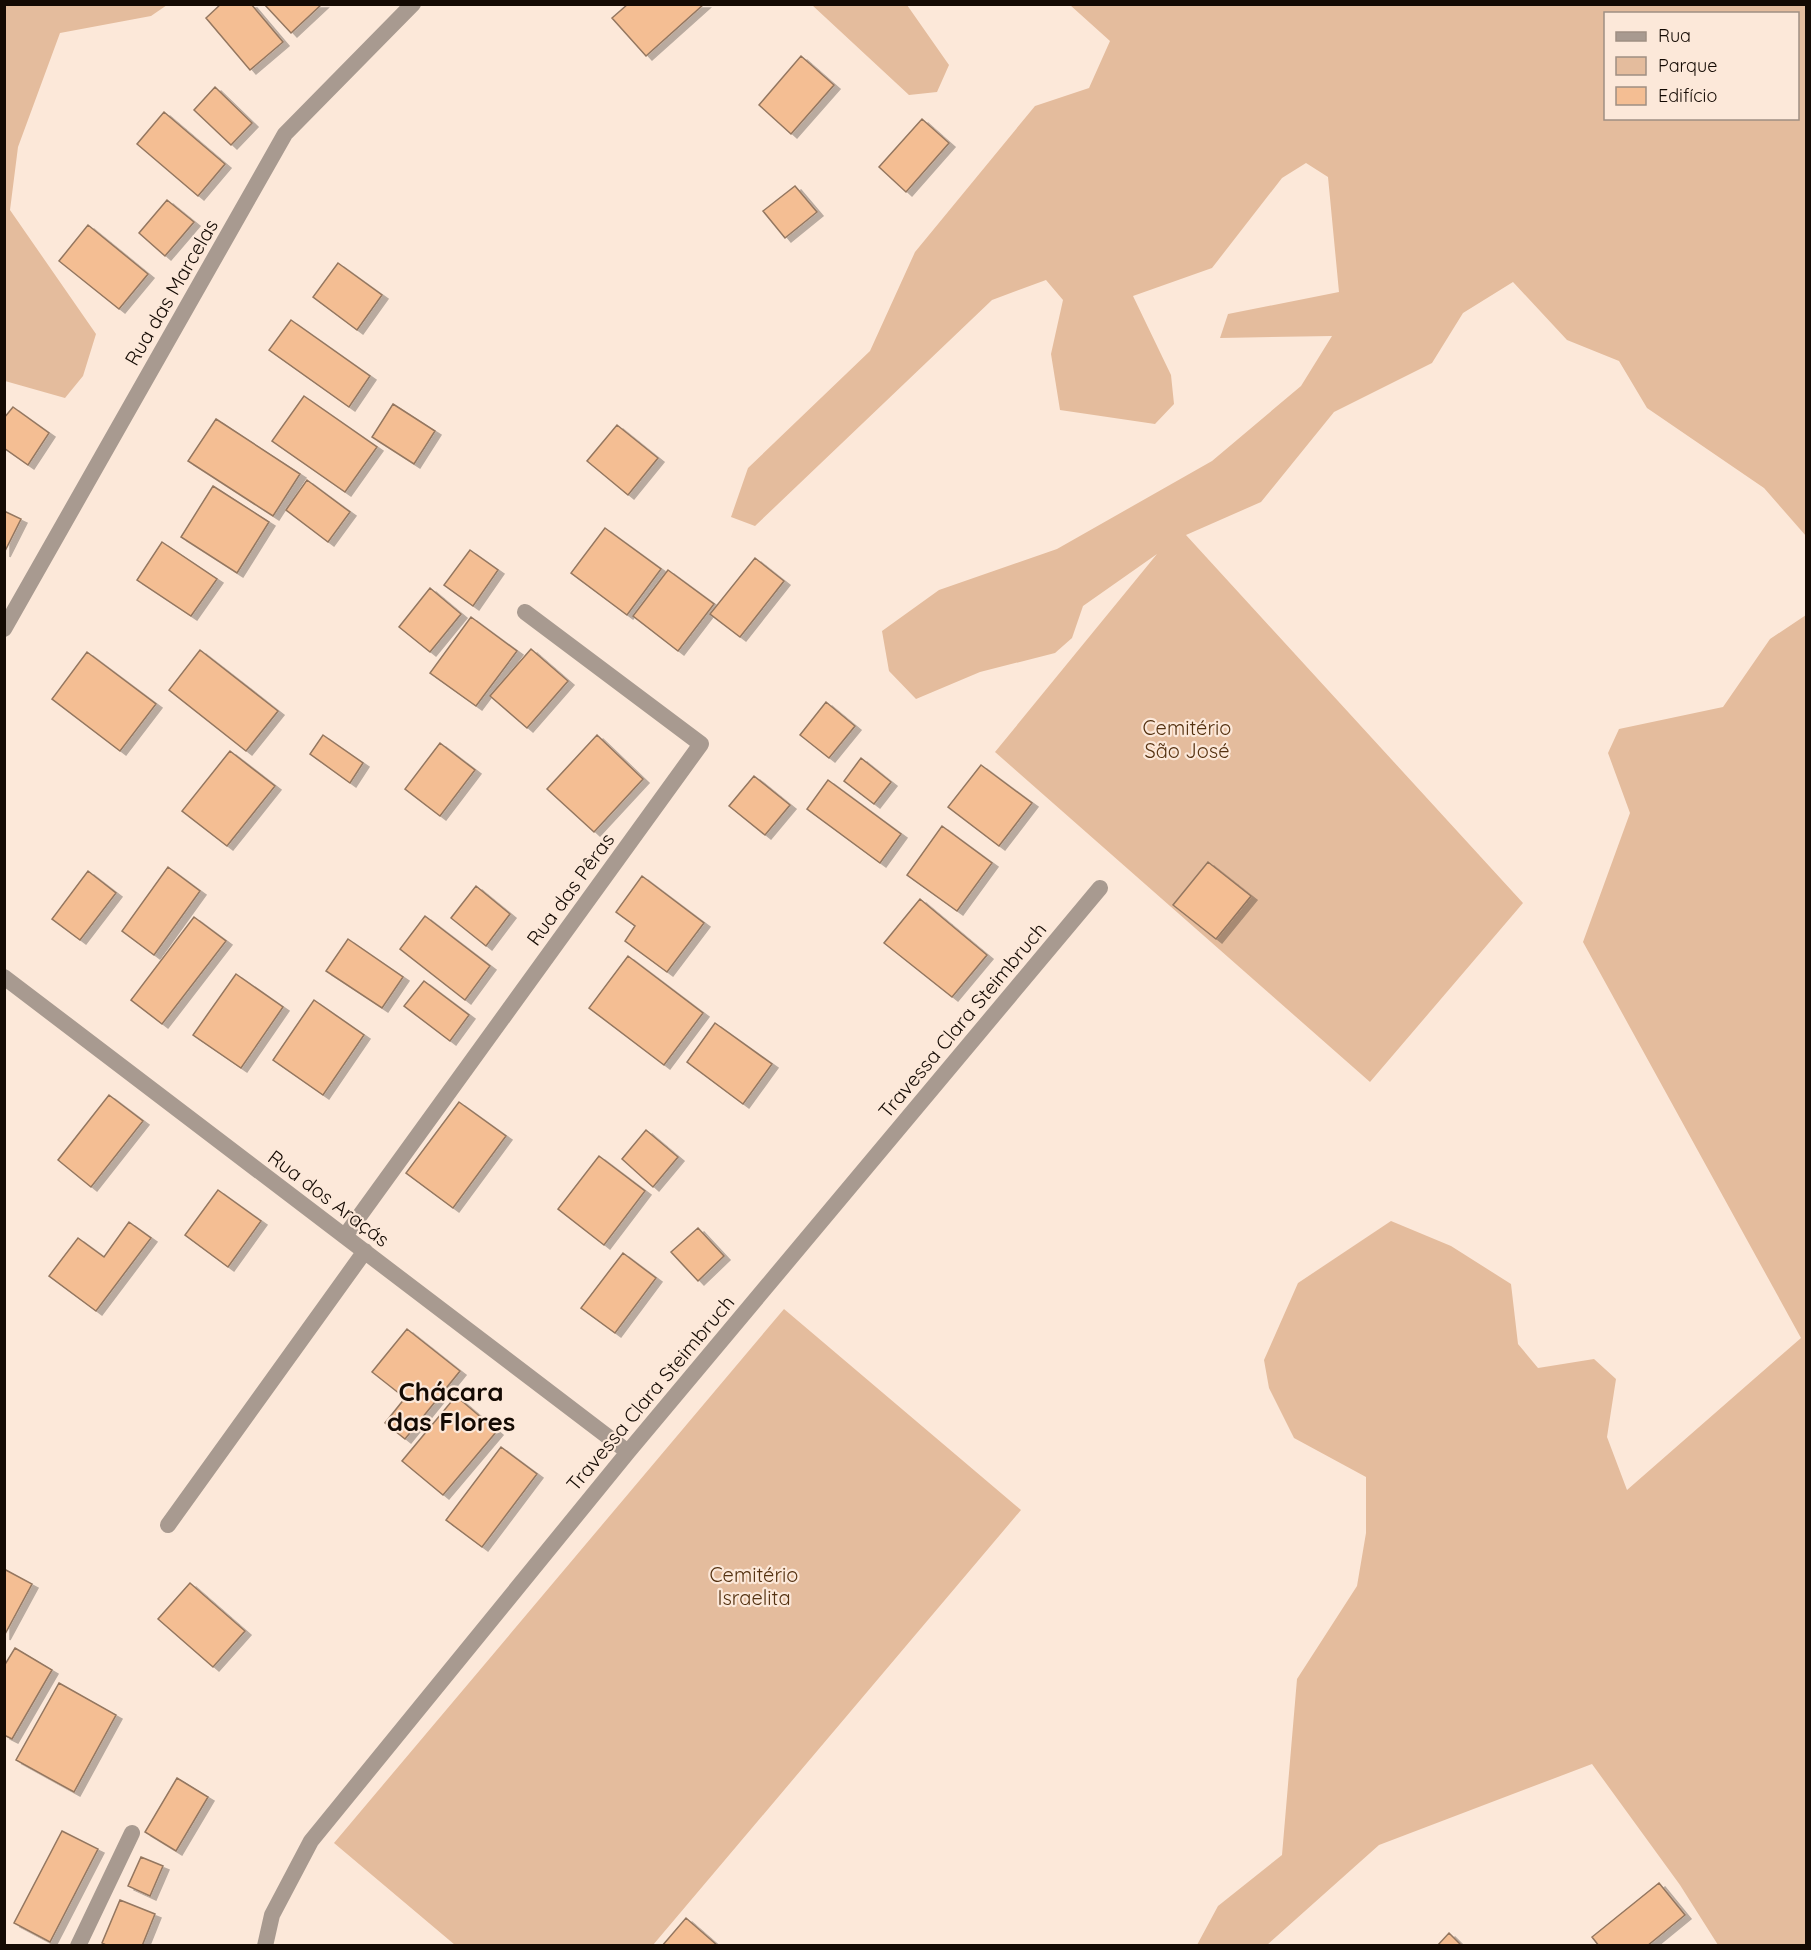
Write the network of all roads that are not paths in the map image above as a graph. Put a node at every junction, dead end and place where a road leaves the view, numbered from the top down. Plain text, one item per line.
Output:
1 (413, 4) edge
2 (525, 612) dead end
3 (4, 629) edge
4 (1100, 888) dead end
5 (4, 977) edge
6 (345, 1236) junction
7 (365, 1251) junction
8 (628, 1452) junction
9 (168, 1526) dead end
10 (132, 1833) dead end
11 (78, 1946) edge
12 (265, 1946) edge

1 - 3 street, Rua das Marcelas
2 - 6 street, Rua das Pêras
4 - 8 street, Travessa Clara Steimbruch
5 - 6 street, Rua dos Araçás
6 - 7 street, Rua dos Araçás
7 - 8 street, Rua dos Araçás
7 - 9 street
8 - 12 street, Travessa Clara Steimbruch
10 - 11 street

